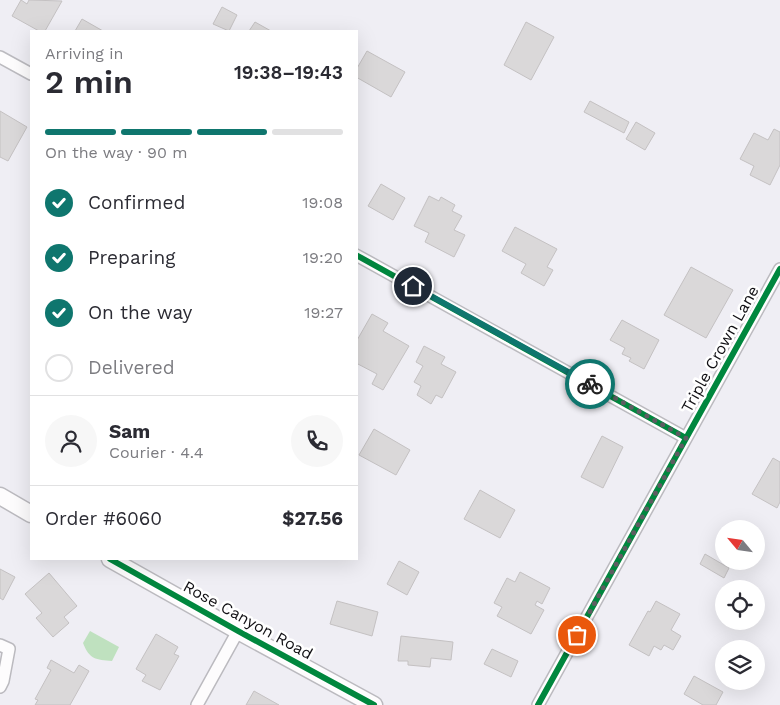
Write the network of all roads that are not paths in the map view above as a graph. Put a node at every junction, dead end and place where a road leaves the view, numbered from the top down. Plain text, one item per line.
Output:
1 (0, 57) edge
2 (30, 73) edge
3 (358, 255) edge
4 (780, 269) edge
5 (686, 438) junction
6 (0, 496) edge
7 (30, 513) edge
8 (112, 560) edge
9 (238, 631) junction
10 (0, 645) edge
11 (0, 686) edge
12 (197, 705) edge
13 (374, 705) edge
14 (538, 705) edge

1 - 2 street
3 - 5 street
4 - 5 street, Triple Crown Lane
5 - 14 street, Triple Crown Lane
6 - 7 street
8 - 9 street, Rose Canyon Road
9 - 12 street
9 - 13 street, Rose Canyon Road
10 - 11 street

